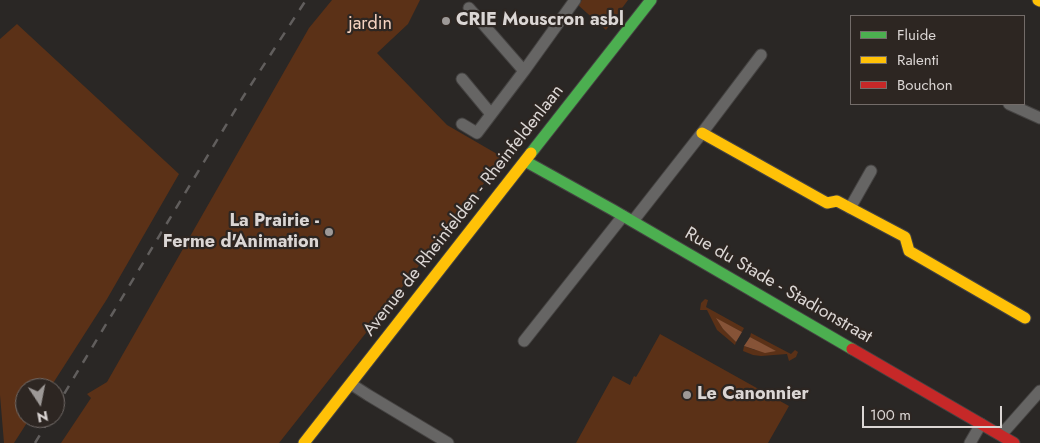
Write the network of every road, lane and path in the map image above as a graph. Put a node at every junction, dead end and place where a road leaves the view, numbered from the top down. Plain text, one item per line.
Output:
1 (575, 0) edge
2 (651, 0) edge
3 (469, 8) dead end
4 (760, 55) dead end
5 (524, 71) junction
6 (462, 79) dead end
7 (1010, 105) edge
8 (491, 114) junction
9 (1040, 118) edge
10 (462, 124) dead end
11 (702, 133) junction
12 (524, 161) junction
13 (871, 171) dead end
14 (850, 208) junction
15 (628, 218) junction
16 (1025, 318) dead end
17 (524, 341) dead end
18 (352, 384) junction
19 (1040, 391) edge
20 (981, 424) junction
21 (1000, 435) junction
22 (304, 443) edge
23 (448, 443) edge
24 (970, 443) edge
25 (1014, 443) edge

1 - 5 street
2 - 12 street, Avenue de Rheinfelden - Rheinfeldenlaan
3 - 5 street
4 - 11 street
5 - 8 street
6 - 8 street
7 - 9 street
8 - 10 street
11 - 14 street
11 - 15 street
12 - 15 street, Rue du Stade - Stadionstraat
12 - 18 street, Avenue de Rheinfelden - Rheinfeldenlaan
13 - 14 street
14 - 16 street
15 - 17 street
15 - 20 street, Rue du Stade - Stadionstraat
18 - 22 street, Avenue de Rheinfelden - Rheinfeldenlaan
18 - 23 street
19 - 21 street
20 - 21 street, Rue du Stade - Stadionstraat
20 - 24 street
21 - 25 street, Rue du Stade - Stadionstraat

